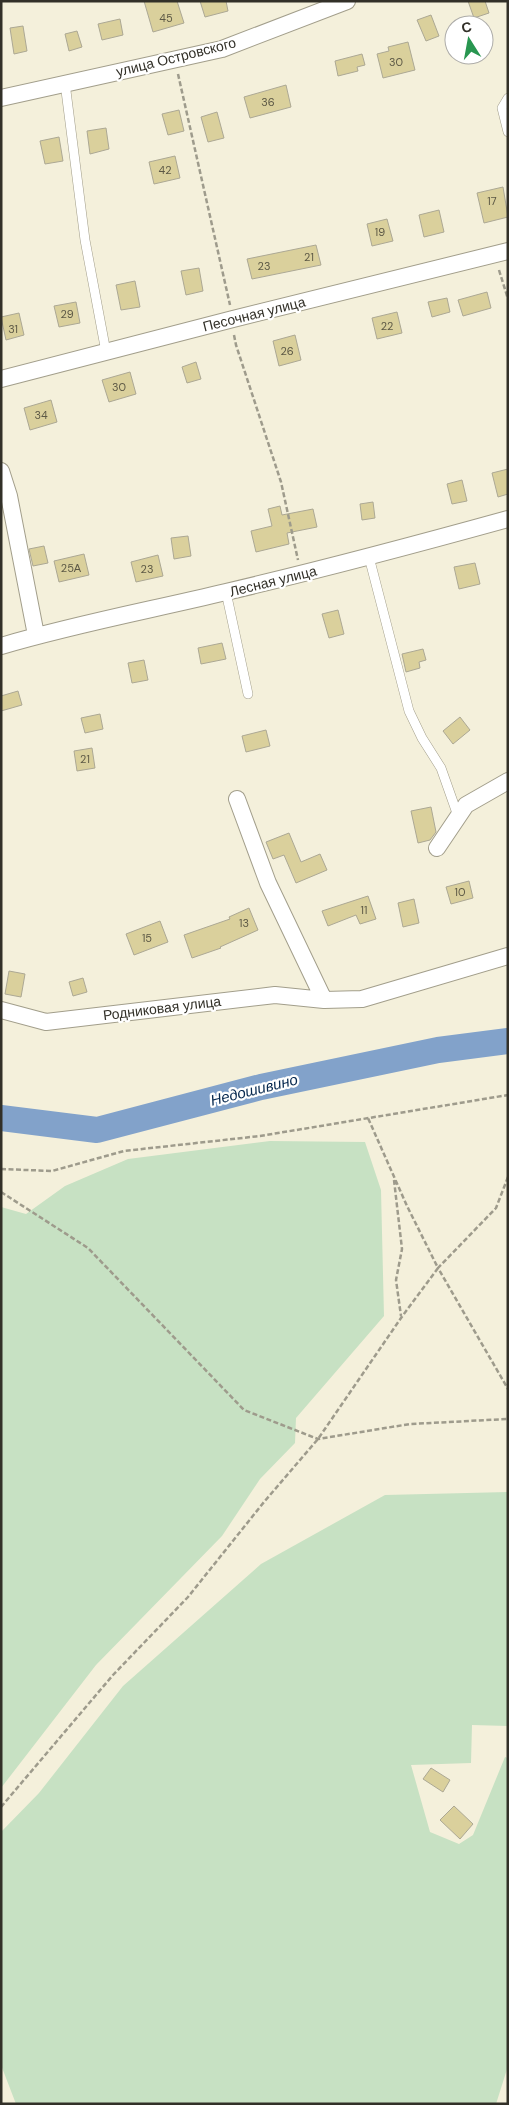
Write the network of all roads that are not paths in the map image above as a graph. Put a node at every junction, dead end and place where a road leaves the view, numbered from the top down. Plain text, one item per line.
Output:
1 (346, 1) edge
2 (316, 7) edge
3 (66, 84) junction
4 (1, 98) edge
5 (508, 98) edge
6 (508, 132) edge
7 (501, 253) edge
8 (106, 352) junction
9 (1, 379) edge
10 (1, 471) edge
11 (508, 519) edge
12 (369, 557) junction
13 (226, 592) junction
14 (36, 635) junction
15 (1, 646) edge
16 (248, 694) dead end
17 (508, 781) edge
18 (237, 799) dead end
19 (458, 816) junction
20 (437, 848) dead end
21 (508, 956) edge
22 (324, 1000) junction
23 (1, 1010) edge

1 - 2 street, улица Островского
2 - 3 street, улица Островского
3 - 4 street, улица Островского
3 - 8 lane
5 - 6 lane
7 - 8 street, Песочная улица
8 - 9 street, Песочная улица
10 - 14 street
11 - 12 street, Лесная улица
12 - 13 street, Лесная улица
12 - 19 lane
13 - 14 street, Лесная улица
13 - 16 lane
14 - 15 street, Лесная улица
17 - 19 street
18 - 22 street
19 - 20 street
21 - 22 street, Родниковая улица
22 - 23 street, Родниковая улица

